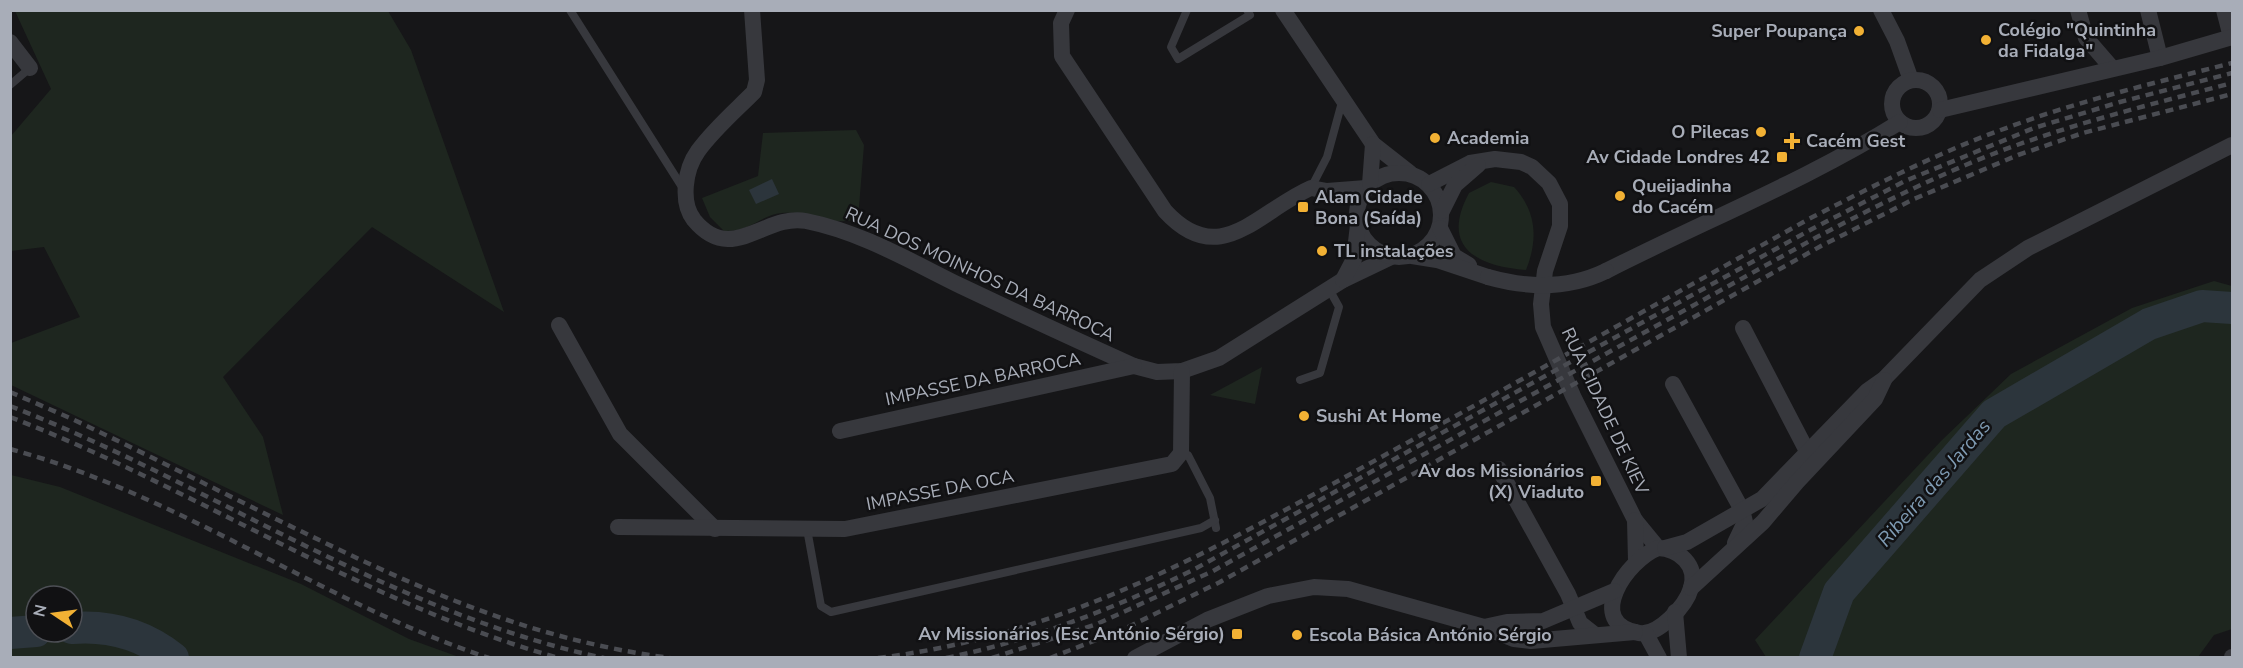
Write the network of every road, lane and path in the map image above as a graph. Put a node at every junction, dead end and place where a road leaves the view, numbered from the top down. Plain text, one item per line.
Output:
1 (570, 10) edge
2 (752, 10) edge
3 (1067, 10) edge
4 (1187, 10) edge
5 (1247, 10) edge
6 (1283, 10) edge
7 (1881, 10) edge
8 (2078, 10) edge
9 (2148, 10) edge
10 (2224, 10) edge
11 (2232, 37) edge
12 (10, 42) edge
13 (2160, 58) junction
14 (30, 68) joint
15 (2112, 68) junction
16 (1911, 80) junction
17 (10, 85) edge
18 (1342, 98) junction
19 (1940, 110) junction
20 (1900, 122) junction
21 (1373, 144) junction
22 (2232, 145) edge
23 (1481, 162) junction
24 (1410, 173) junction
25 (1429, 184) junction
26 (1368, 186) junction
27 (684, 190) junction
28 (1319, 190) junction
29 (1442, 211) junction
30 (1357, 219) junction
31 (1440, 228) junction
32 (1412, 256) junction
33 (1391, 257) junction
34 (1488, 277) junction
35 (1336, 284) junction
36 (559, 325) dead end
37 (1743, 328) dead end
38 (1134, 366) junction
39 (1182, 371) junction
40 (1884, 379) junction
41 (1300, 380) dead end
42 (1673, 384) dead end
43 (840, 431) dead end
44 (1181, 453) junction
45 (1808, 453) junction
46 (1499, 470) dead end
47 (1743, 510) junction
48 (1635, 520) junction
49 (618, 527) dead end
50 (715, 529) junction
51 (807, 529) junction
52 (1662, 548) junction
53 (1731, 549) junction
54 (1636, 561) junction
55 (1691, 588) junction
56 (1614, 591) junction
57 (1572, 610) junction
58 (1675, 612) junction
59 (1484, 627) junction
60 (1640, 633) junction
61 (1594, 634) junction
62 (1135, 657) edge
63 (1659, 657) edge
64 (1679, 657) edge

1 - 27 lane
2 - 27 street
3 - 28 street
4 - 5 lane
6 - 18 street
7 - 16 street
8 - 15 street
9 - 13 street
10 - 11 street
11 - 13 street
12 - 14 street
13 - 15 street
14 - 17 lane
15 - 19 street
16 - 19 street
16 - 20 street
18 - 21 street
18 - 28 lane
19 - 20 street
20 - 34 street, bridge
21 - 24 street
21 - 26 street
22 - 40 street
23 - 25 street, RUA CIDADE DE KIEV
23 - 29 street
23 - 48 street, RUA CIDADE DE KIEV
24 - 25 street
24 - 26 street
25 - 29 street
26 - 28 street
26 - 30 street
27 - 38 street, RUA DOS MOINHOS DA BARROCA
28 - 30 street
29 - 31 street
30 - 33 street
30 - 35 street
31 - 32 street
31 - 34 street
32 - 33 street
32 - 34 street
33 - 35 street, RUA DOS MOINHOS DA BARROCA
35 - 39 street, RUA DOS MOINHOS DA BARROCA
35 - 41 lane
36 - 50 street
37 - 45 street
38 - 39 street, RUA DOS MOINHOS DA BARROCA
38 - 43 street, IMPASSE DA BARROCA
39 - 44 street
40 - 45 street
40 - 53 street
42 - 47 street
44 - 51 street, IMPASSE DA OCA
44 - 51 lane
45 - 47 street
46 - 57 street
47 - 52 street
47 - 53 street
48 - 52 street, RUA CIDADE DE KIEV
48 - 54 street, RUA CIDADE DE KIEV
49 - 50 street, IMPASSE DA OCA
50 - 51 street, IMPASSE DA OCA
52 - 54 street
52 - 55 street
53 - 55 street
54 - 56 street
55 - 58 street
56 - 57 street
56 - 60 street
57 - 59 street
57 - 61 street
58 - 60 street
58 - 64 street
59 - 61 street
59 - 62 street
60 - 61 street
60 - 63 street

